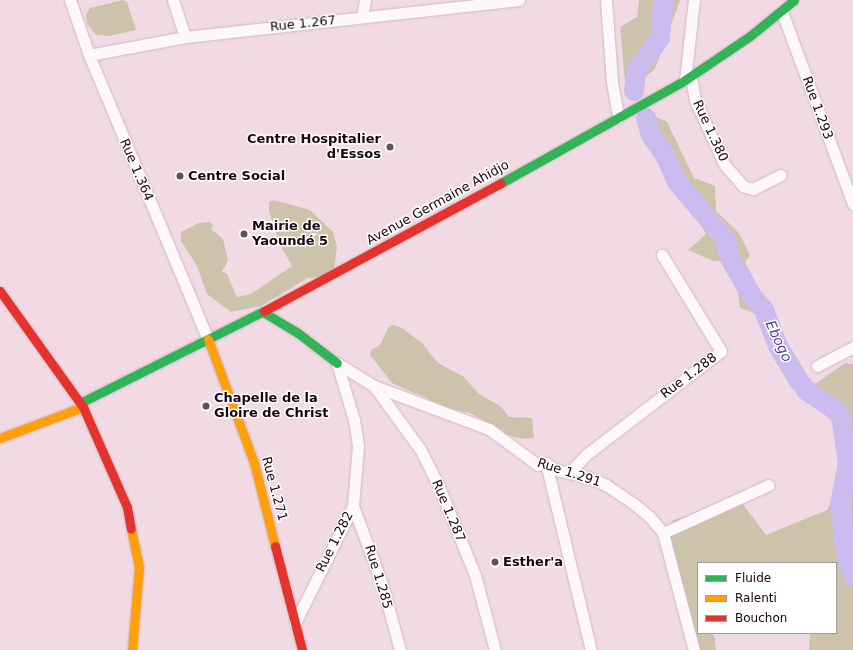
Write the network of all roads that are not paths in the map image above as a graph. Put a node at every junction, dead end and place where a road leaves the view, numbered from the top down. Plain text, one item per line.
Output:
1 (70, 0) edge
2 (173, 0) edge
3 (365, 0) edge
4 (519, 0) edge
5 (606, 0) edge
6 (694, 0) edge
7 (794, 0) edge
8 (479, 2) edge
9 (782, 12) junction
10 (362, 17) junction
11 (185, 37) junction
12 (88, 55) junction
13 (688, 78) junction
14 (618, 117) junction
15 (781, 175) dead end
16 (853, 204) edge
17 (662, 255) dead end
18 (0, 291) edge
19 (264, 312) junction
20 (208, 338) junction
21 (853, 347) edge
22 (337, 363) junction
23 (817, 366) dead end
24 (374, 386) junction
25 (80, 403) junction
26 (7, 424) dead end
27 (0, 438) edge
28 (546, 463) junction
29 (570, 472) junction
30 (769, 485) dead end
31 (353, 506) junction
32 (663, 534) junction
33 (295, 623) junction
34 (132, 650) edge
35 (302, 650) edge
36 (400, 650) edge
37 (495, 650) edge
38 (591, 650) edge
39 (694, 650) edge

1 - 12 street, Rue 1.364
2 - 11 street
3 - 10 street
4 - 8 street, Rue 1.267
5 - 14 street
6 - 13 street, Rue 1.380
7 - 9 main road, Avenue Germaine Ahidjo
8 - 10 street, Rue 1.267
9 - 13 main road, Avenue Germaine Ahidjo
9 - 16 street, Rue 1.293
10 - 11 street, Rue 1.267
11 - 12 street, Rue 1.267
12 - 20 street, Rue 1.364
13 - 14 main road, Avenue Germaine Ahidjo
13 - 15 street, Rue 1.380
14 - 19 main road, Avenue Germaine Ahidjo
17 - 29 street, Rue 1.288
18 - 25 main road
19 - 20 main road, Avenue Germaine Ahidjo
19 - 22 main road
20 - 25 main road, Avenue Germaine Ahidjo
20 - 33 main road, Rue 1.271
21 - 23 street
22 - 24 street, Rue 1.291
22 - 31 street, Rue 1.282
24 - 28 street, Rue 1.291
24 - 37 street, Rue 1.287
25 - 26 main road
25 - 27 main road
25 - 34 main road
28 - 29 street, Rue 1.291
28 - 38 street
29 - 32 street, Rue 1.291
30 - 32 street
31 - 33 street, Rue 1.282
31 - 36 street, Rue 1.285
32 - 39 street, Rue 1.291
33 - 35 main road, Rue 1.271

